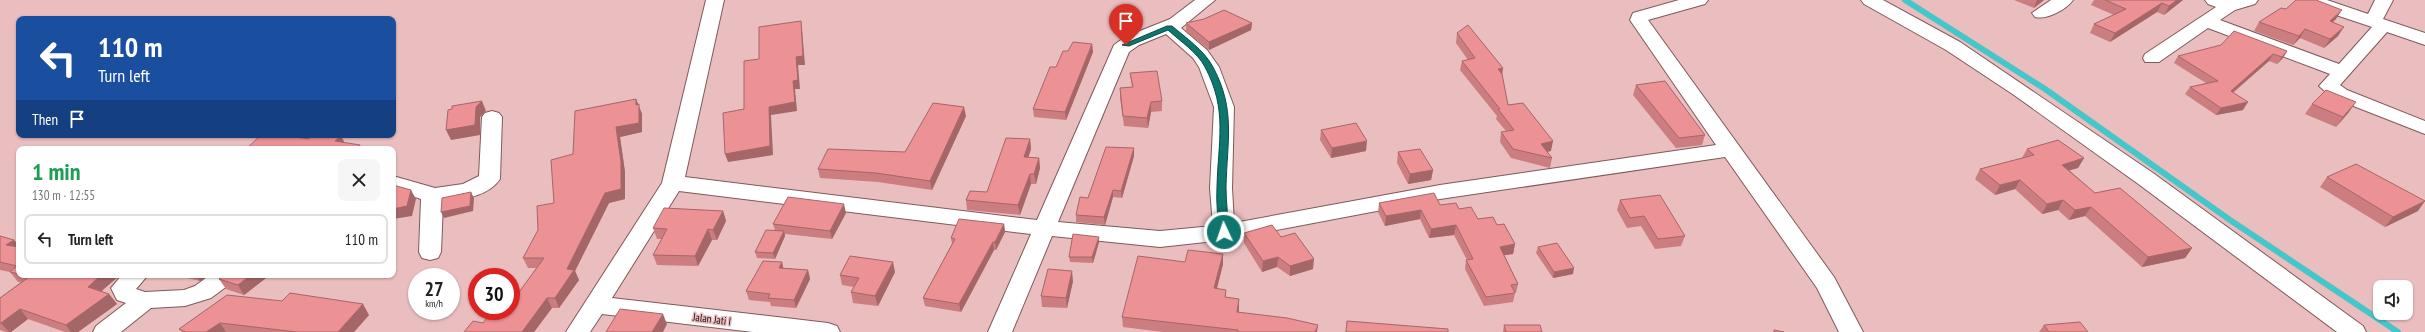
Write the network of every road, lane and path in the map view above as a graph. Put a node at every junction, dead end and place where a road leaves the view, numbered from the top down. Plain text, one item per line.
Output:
1 (715, 0) edge
2 (1206, 0) edge
3 (1699, 0) edge
4 (1870, 0) edge
5 (2064, 0) edge
6 (2249, 0) edge
7 (2309, 0) edge
8 (2384, 0) edge
9 (2221, 3) edge
10 (2041, 13) dead end
11 (2204, 22) junction
12 (2378, 22) junction
13 (1170, 27) junction
14 (2425, 39) edge
15 (2152, 58) dead end
16 (2343, 72) junction
17 (492, 117) dead end
18 (2425, 128) edge
19 (1730, 150) junction
20 (673, 183) junction
21 (396, 184) edge
22 (432, 196) junction
23 (1043, 228) junction
24 (1224, 232) junction
25 (430, 252) dead end
26 (133, 278) edge
27 (222, 278) edge
28 (145, 300) junction
29 (597, 305) junction
30 (105, 332) edge
31 (578, 332) edge
32 (828, 332) edge
33 (1000, 332) edge
34 (1851, 332) edge
35 (2354, 332) edge

1 - 20 street
2 - 13 street
3 - 19 street
4 - 35 street
5 - 10 street
6 - 9 street
7 - 12 street
8 - 12 street
9 - 11 street
11 - 15 street
11 - 16 street
12 - 14 street
12 - 16 street
13 - 23 street
13 - 24 street
16 - 18 street
17 - 22 street
19 - 24 street
19 - 34 street
20 - 23 street
20 - 29 street
21 - 22 street
22 - 25 street
23 - 24 street
23 - 33 street
26 - 28 street
27 - 28 street
28 - 30 street
29 - 31 street
29 - 32 street, Jalan Jati I

